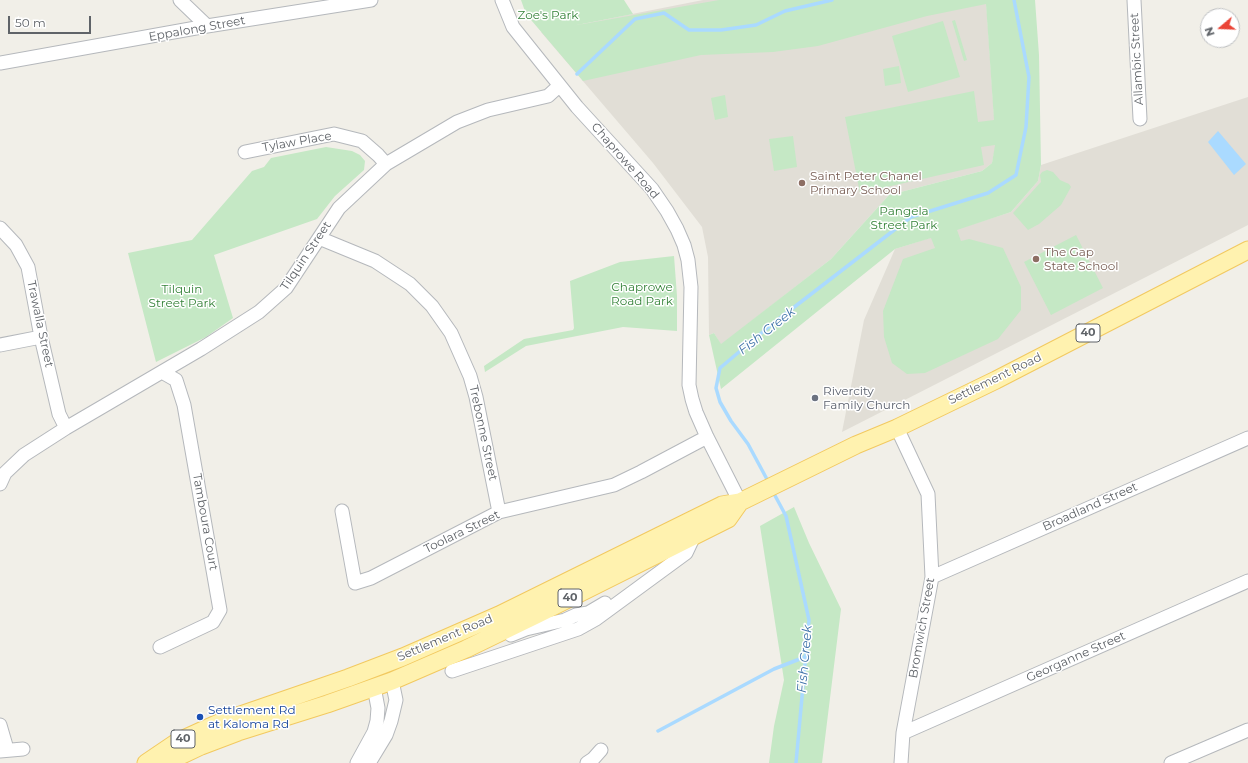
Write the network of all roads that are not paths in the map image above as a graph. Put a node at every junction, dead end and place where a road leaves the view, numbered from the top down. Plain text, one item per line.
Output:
1 (180, 0) edge
2 (371, 0) edge
3 (502, 0) edge
4 (1134, 0) edge
5 (355, 1) edge
6 (208, 26) junction
7 (0, 63) edge
8 (559, 86) junction
9 (1140, 119) dead end
10 (245, 152) dead end
11 (386, 164) junction
12 (0, 228) edge
13 (319, 238) junction
14 (1248, 250) edge
15 (42, 337) junction
16 (0, 345) edge
17 (162, 372) junction
18 (66, 428) junction
19 (897, 428) junction
20 (707, 437) junction
21 (1248, 438) edge
22 (0, 484) edge
23 (740, 502) junction
24 (342, 511) dead end
25 (499, 512) junction
26 (694, 536) junction
27 (594, 569) junction
28 (932, 577) junction
29 (1248, 581) edge
30 (637, 588) junction
31 (160, 647) dead end
32 (466, 649) junction
33 (376, 667) junction
34 (452, 671) dead end
35 (392, 681) junction
36 (374, 687) junction
37 (0, 725) edge
38 (1248, 730) edge
39 (903, 733) junction
40 (23, 749) dead end
41 (3, 750) edge
42 (600, 750) dead end
43 (1178, 762) edge
44 (146, 763) edge
45 (165, 763) edge
46 (357, 763) edge
47 (369, 763) edge
48 (587, 763) edge
49 (901, 763) edge

1 - 6 street
2 - 5 street, Eppalong Street
3 - 8 street, Chaprowe Road
4 - 9 street, Allambic Street
5 - 6 street, Eppalong Street
6 - 7 street, Eppalong Street
8 - 11 street, Tilquin Street
8 - 20 street, Chaprowe Road
10 - 11 street, Tylaw Place
11 - 13 street, Tilquin Street
12 - 15 street, Trawalla Street
13 - 17 street, Tilquin Street
13 - 25 street, Trebonne Street
14 - 19 main road, Settlement Road / 40
15 - 16 street
15 - 18 street, Trawalla Street
17 - 18 street, Tilquin Street
17 - 31 street, Tamboura Court
18 - 22 street, Tilquin Street
19 - 23 main road, Settlement Road / 40
19 - 28 street, Bromwich Street
20 - 23 street, Chaprowe Road
20 - 25 street, Toolara Street
21 - 28 street, Broadland Street
23 - 26 main road, Settlement Road / 40
23 - 27 main road, Settlement Road / 40
24 - 25 street, Toolara Street
26 - 27 main road
26 - 30 street
26 - 32 main road, Settlement Road / 40
27 - 33 main road, Settlement Road / 40
28 - 39 street, Bromwich Street
29 - 39 street, Georganne Street
30 - 32 street
30 - 34 street
32 - 35 main road, Settlement Road / 40
33 - 35 main road
33 - 36 main road
33 - 44 main road, Settlement Road / 40
35 - 36 main road, Settlement Road / 40
35 - 47 street
36 - 45 main road, Settlement Road / 40
36 - 46 street
37 - 41 street
38 - 43 street
39 - 49 street, Bromwich Street
40 - 41 street
42 - 48 street

